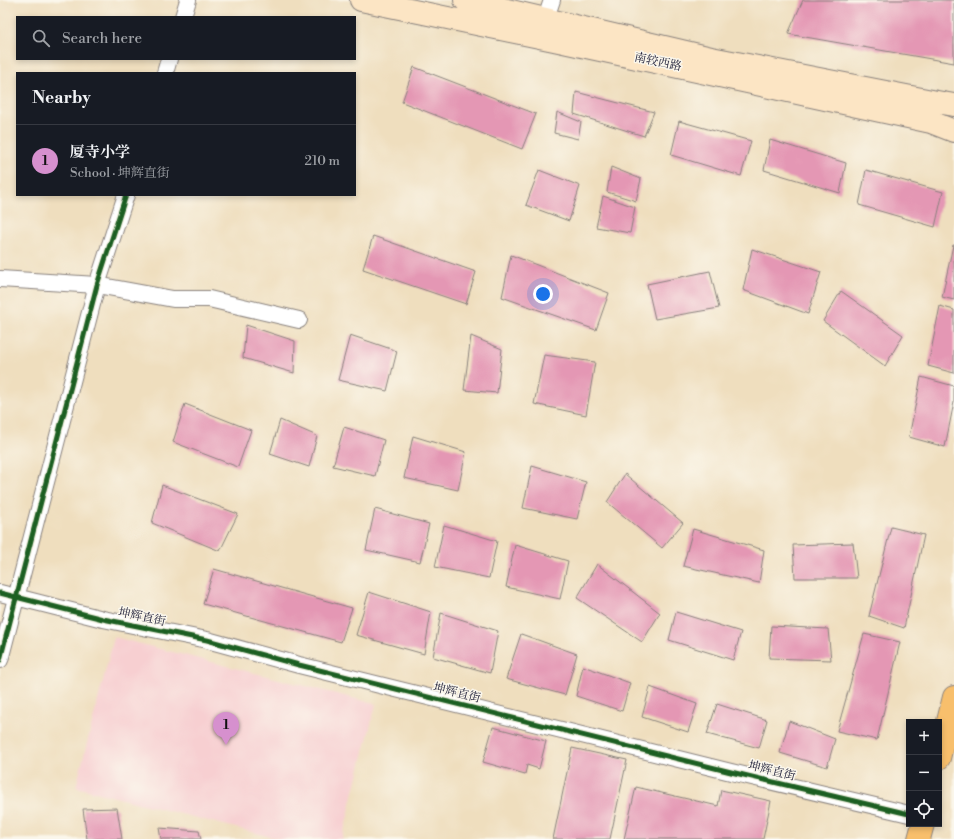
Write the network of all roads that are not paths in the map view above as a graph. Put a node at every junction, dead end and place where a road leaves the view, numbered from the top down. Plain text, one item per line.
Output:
1 (188, 0) edge
2 (361, 0) edge
3 (465, 0) edge
4 (549, 9) edge
5 (183, 16) edge
6 (169, 60) edge
7 (165, 72) edge
8 (954, 104) edge
9 (954, 131) edge
10 (126, 196) edge
11 (0, 279) edge
12 (97, 285) junction
13 (299, 320) dead end
14 (0, 594) edge
15 (16, 597) junction
16 (0, 660) edge
17 (954, 697) edge
18 (940, 755) edge
19 (906, 813) edge
20 (922, 827) edge
21 (919, 839) edge

1 - 5 street
2 - 9 main road, 南较西路
3 - 4 main road, 南较西路
4 - 8 main road, 南较西路
6 - 7 street
10 - 12 street
11 - 12 street
12 - 13 street
12 - 15 street
14 - 15 street, 坤辉直街
15 - 16 street
15 - 19 street, 坤辉直街
17 - 18 highway
20 - 21 highway

